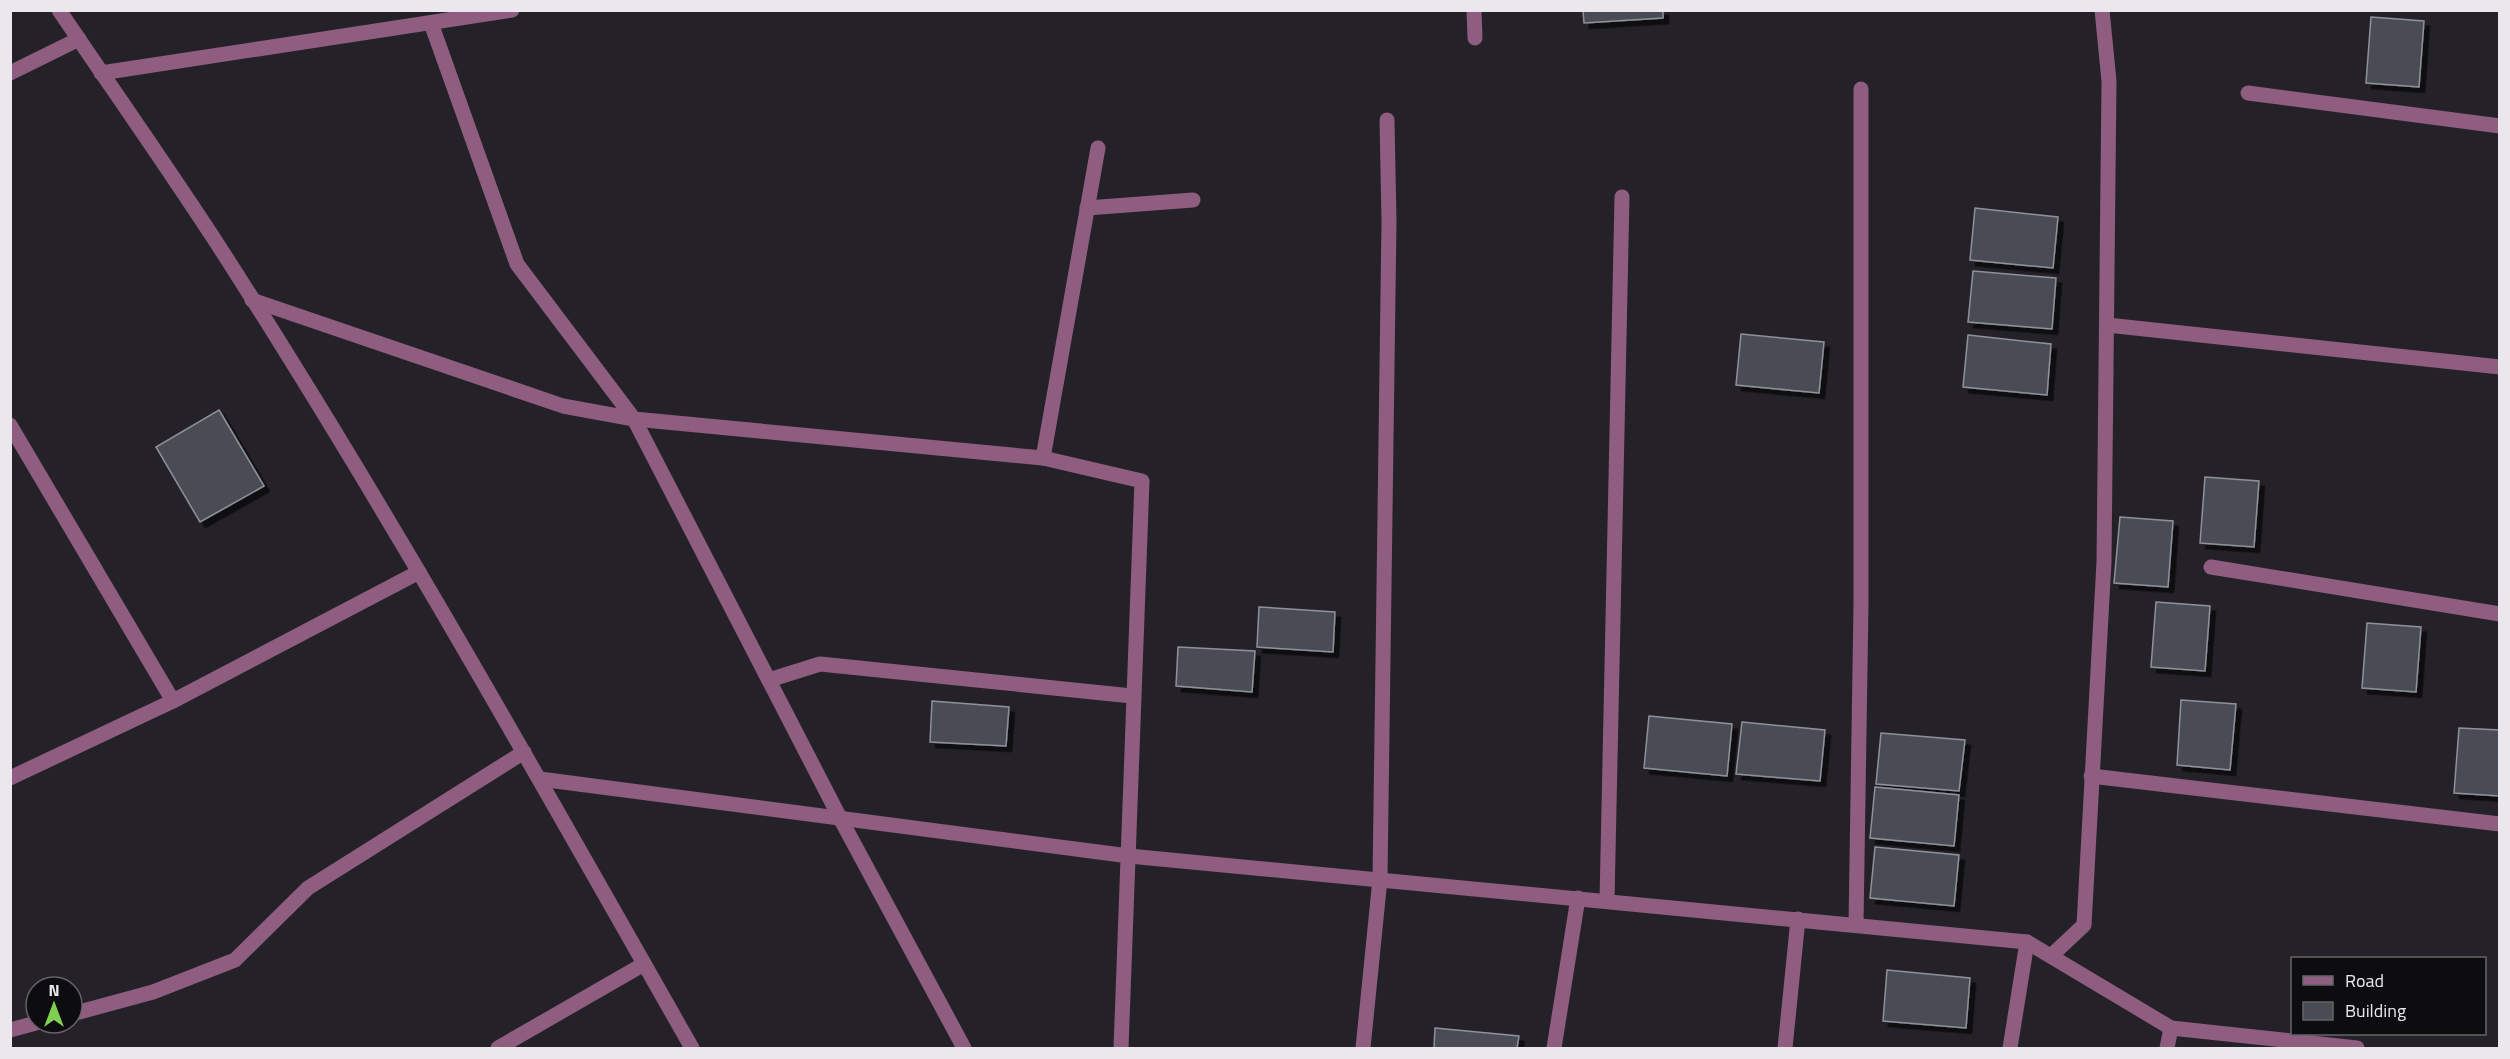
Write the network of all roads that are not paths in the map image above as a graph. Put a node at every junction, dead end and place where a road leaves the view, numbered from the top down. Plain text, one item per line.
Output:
1 (59, 10) edge
2 (512, 10) edge
3 (1474, 10) edge
4 (2102, 10) edge
5 (432, 23) junction
6 (1475, 38) dead end
7 (78, 39) junction
8 (10, 73) edge
9 (101, 73) junction
10 (1861, 89) dead end
11 (2248, 93) dead end
12 (1387, 120) dead end
13 (2499, 126) edge
14 (1098, 148) dead end
15 (1622, 197) dead end
16 (1193, 200) dead end
17 (1087, 208) junction
18 (252, 300) junction
19 (2107, 325) junction
20 (2499, 367) edge
21 (634, 419) junction
22 (10, 425) edge
23 (1043, 458) junction
24 (2211, 567) dead end
25 (419, 572) junction
26 (2499, 614) edge
27 (769, 680) junction
28 (1132, 696) junction
29 (173, 701) junction
30 (524, 752) junction
31 (2091, 776) junction
32 (10, 778) edge
33 (540, 779) junction
34 (840, 818) junction
35 (2499, 824) edge
36 (1129, 856) junction
37 (1380, 879) junction
38 (1578, 898) junction
39 (1607, 901) junction
40 (1798, 919) junction
41 (1856, 925) junction
42 (2027, 942) junction
43 (2051, 956) junction
44 (644, 964) junction
45 (84, 1011) edge
46 (2171, 1028) junction
47 (2314, 1046) edge
48 (498, 1048) edge
49 (692, 1048) edge
50 (964, 1048) edge
51 (1121, 1048) edge
52 (1362, 1048) edge
53 (1554, 1048) edge
54 (1785, 1048) edge
55 (2010, 1048) edge
56 (2167, 1048) edge
57 (2357, 1048) edge

1 - 7 street
2 - 5 street
3 - 6 street
4 - 19 street
5 - 9 street
5 - 21 street
7 - 8 street
7 - 9 street
9 - 18 street
10 - 41 street
11 - 13 street
12 - 37 street
14 - 17 street
15 - 39 street
16 - 17 street
17 - 23 street
18 - 21 street
18 - 25 street
19 - 20 street
19 - 31 street
21 - 23 street
21 - 27 street
22 - 29 street
23 - 28 street
24 - 26 street
25 - 29 street
25 - 30 street
27 - 28 street
27 - 34 street
28 - 36 street
29 - 32 street
30 - 33 street
30 - 45 street
31 - 35 street
31 - 43 street
33 - 34 street
33 - 44 street
34 - 36 street
34 - 50 street
36 - 37 street
36 - 51 street
37 - 38 street
37 - 52 street
38 - 39 street
38 - 53 street
39 - 40 street
40 - 41 street
40 - 54 street
41 - 42 street
42 - 43 street
42 - 55 street
43 - 46 street
44 - 48 street
44 - 49 street
46 - 47 street
46 - 56 street
47 - 57 street

